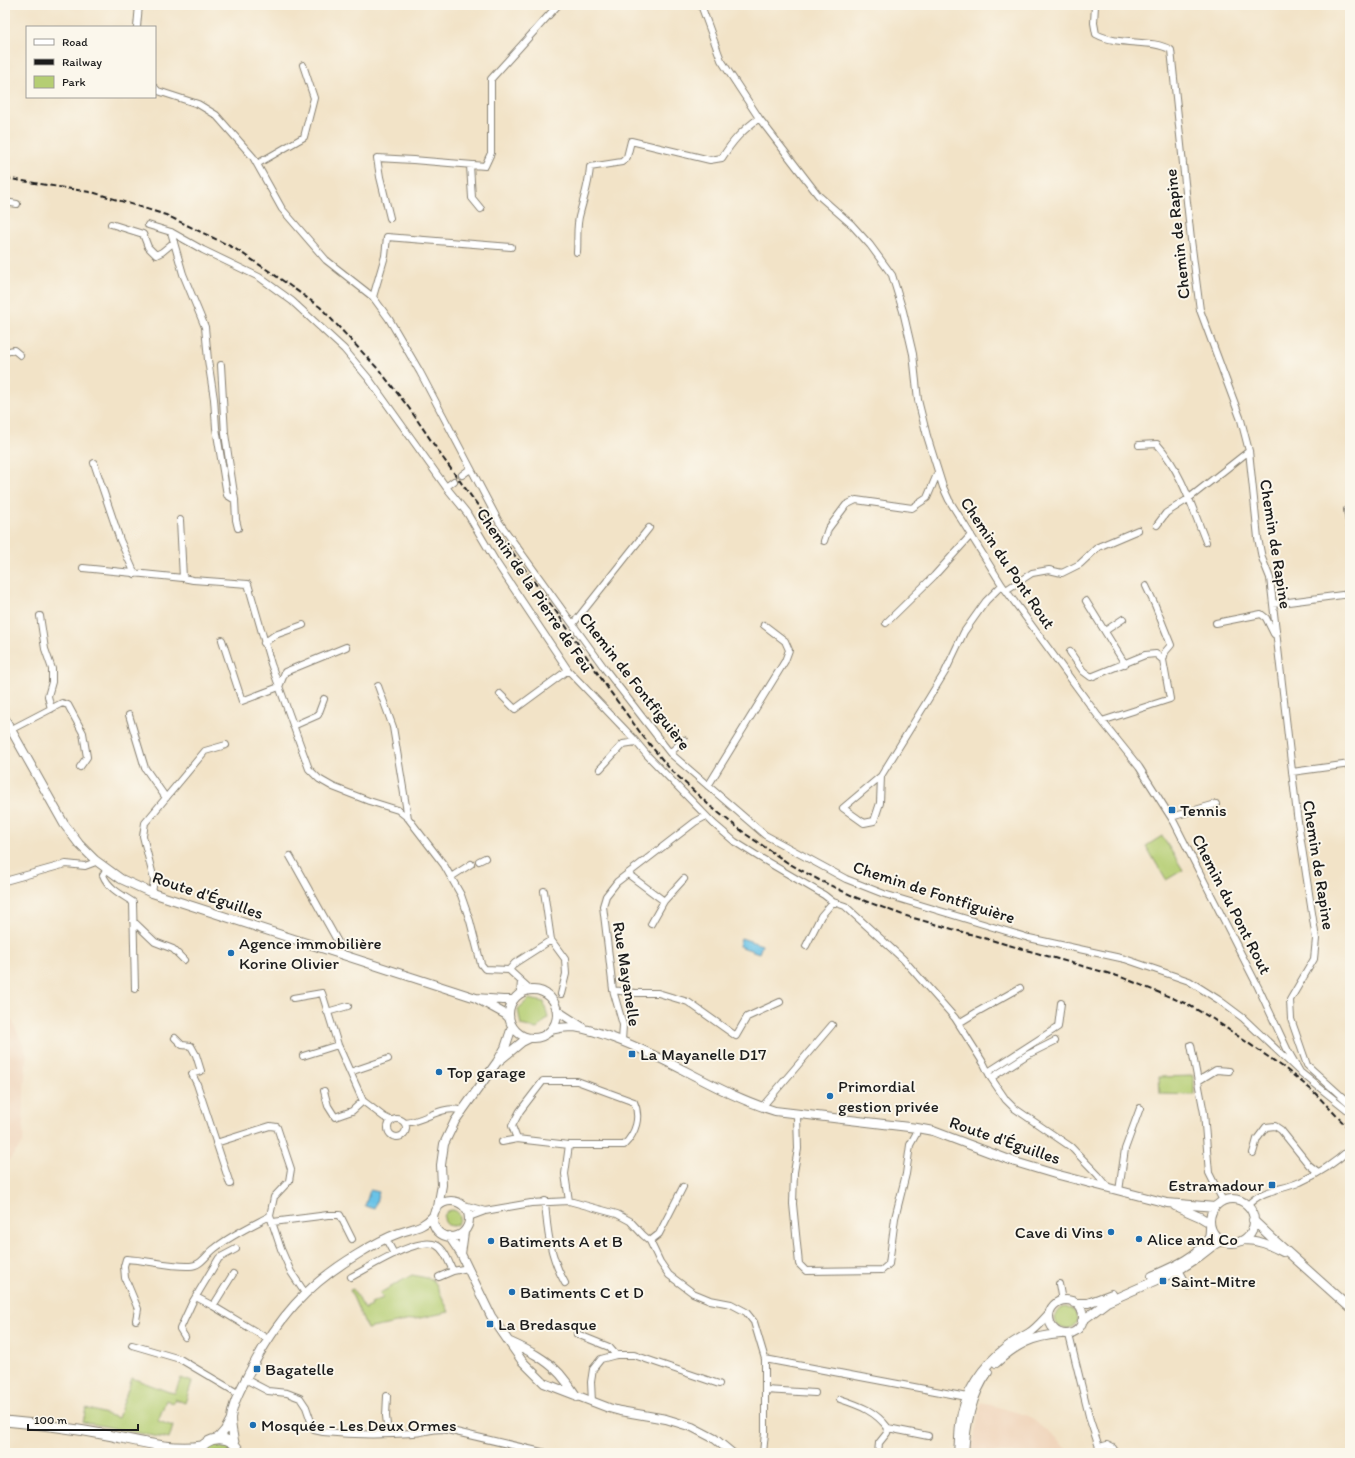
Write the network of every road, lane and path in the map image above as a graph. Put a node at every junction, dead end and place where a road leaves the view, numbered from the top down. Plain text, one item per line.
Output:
1 (139, 5) edge
2 (558, 5) edge
3 (701, 5) edge
4 (1095, 5) edge
5 (137, 26) edge
6 (303, 65) dead end
7 (156, 89) edge
8 (759, 118) junction
9 (257, 164) junction
10 (470, 165) junction
11 (5, 202) edge
12 (17, 204) dead end
13 (481, 210) dead end
14 (390, 218) dead end
15 (112, 224) dead end
16 (148, 225) dead end
17 (171, 232) junction
18 (174, 242) junction
19 (511, 247) dead end
20 (577, 252) dead end
21 (373, 297) junction
22 (5, 352) edge
23 (20, 355) dead end
24 (220, 364) dead end
25 (1139, 445) dead end
26 (1249, 451) junction
27 (94, 463) dead end
28 (470, 469) junction
29 (938, 472) junction
30 (462, 475) dead end
31 (454, 481) dead end
32 (446, 487) junction
33 (1188, 499) junction
34 (235, 500) junction
35 (1347, 510) dead end
36 (180, 520) dead end
37 (1157, 525) dead end
38 (238, 528) dead end
39 (649, 528) dead end
40 (1350, 528) edge
41 (1138, 530) dead end
42 (971, 535) junction
43 (824, 541) dead end
44 (1206, 542) dead end
45 (84, 568) dead end
46 (135, 574) junction
47 (183, 578) junction
48 (1146, 586) dead end
49 (1004, 588) junction
50 (1350, 594) edge
51 (1086, 601) dead end
52 (1273, 604) junction
53 (40, 616) dead end
54 (1123, 619) dead end
55 (886, 623) dead end
56 (1216, 623) dead end
57 (573, 624) junction
58 (303, 625) dead end
59 (764, 625) dead end
60 (1105, 631) junction
61 (1276, 639) junction
62 (222, 640) dead end
63 (264, 643) junction
64 (346, 647) dead end
65 (1070, 652) dead end
66 (1163, 660) junction
67 (1125, 664) junction
68 (568, 670) junction
69 (378, 686) dead end
70 (279, 687) junction
71 (500, 694) dead end
72 (324, 699) dead end
73 (51, 709) junction
74 (129, 715) dead end
75 (5, 719) edge
76 (1102, 721) junction
77 (293, 726) junction
78 (10, 730) junction
79 (684, 740) dead end
80 (636, 742) junction
81 (226, 745) dead end
82 (670, 753) junction
83 (1350, 764) edge
84 (80, 767) dead end
85 (600, 769) dead end
86 (1292, 772) junction
87 (881, 776) junction
88 (708, 786) junction
89 (166, 798) junction
90 (1216, 804) dead end
91 (706, 816) junction
92 (1171, 817) junction
93 (408, 818) junction
94 (290, 856) dead end
95 (95, 860) junction
96 (471, 864) dead end
97 (107, 869) junction
98 (628, 874) junction
99 (451, 877) junction
100 (684, 879) dead end
101 (5, 882) edge
102 (544, 891) dead end
103 (152, 894) junction
104 (664, 901) junction
105 (833, 902) junction
106 (133, 921) junction
107 (651, 924) dead end
108 (551, 940) junction
109 (806, 946) dead end
110 (338, 954) junction
111 (184, 960) dead end
112 (509, 970) junction
113 (521, 982) junction
114 (1020, 988) dead end
115 (135, 989) dead end
116 (532, 990) junction
117 (613, 990) junction
118 (520, 994) junction
119 (562, 994) dead end
120 (293, 998) dead end
121 (476, 998) junction
122 (513, 1000) junction
123 (780, 1002) dead end
124 (1062, 1003) dead end
125 (348, 1006) dead end
126 (556, 1008) junction
127 (328, 1012) junction
128 (509, 1018) junction
129 (959, 1024) junction
130 (832, 1025) dead end
131 (512, 1027) junction
132 (585, 1029) junction
133 (551, 1030) junction
134 (176, 1038) dead end
135 (530, 1038) junction
136 (1055, 1040) dead end
137 (622, 1041) junction
138 (338, 1045) junction
139 (1191, 1045) dead end
140 (303, 1056) dead end
141 (388, 1059) dead end
142 (497, 1062) junction
143 (1229, 1071) dead end
144 (350, 1072) junction
145 (988, 1072) junction
146 (1300, 1072) junction
147 (991, 1078) junction
148 (1198, 1081) junction
149 (324, 1091) dead end
150 (363, 1101) junction
151 (1350, 1104) edge
152 (762, 1107) junction
153 (1140, 1108) dead end
154 (463, 1111) junction
155 (1350, 1112) edge
156 (797, 1115) junction
157 (384, 1117) junction
158 (392, 1121) junction
159 (416, 1122) junction
160 (405, 1123) junction
161 (917, 1128) junction
162 (388, 1129) junction
163 (406, 1132) junction
164 (517, 1139) junction
165 (502, 1142) dead end
166 (216, 1143) junction
167 (569, 1145) junction
168 (1350, 1152) edge
169 (1253, 1153) dead end
170 (1318, 1172) junction
171 (230, 1184) dead end
172 (442, 1186) junction
173 (682, 1187) dead end
174 (1108, 1187) junction
175 (1119, 1191) junction
176 (451, 1200) junction
177 (545, 1201) junction
178 (569, 1201) junction
179 (1223, 1201) junction
180 (1167, 1202) junction
181 (464, 1205) junction
182 (1247, 1206) junction
183 (438, 1207) junction
184 (1215, 1207) junction
185 (485, 1211) junction
186 (433, 1216) junction
187 (469, 1217) junction
188 (271, 1219) junction
189 (1254, 1220) junction
190 (1210, 1225) junction
191 (421, 1226) junction
192 (439, 1232) junction
193 (464, 1232) junction
194 (449, 1236) junction
195 (352, 1239) dead end
196 (386, 1239) junction
197 (1244, 1240) junction
198 (650, 1241) junction
199 (1225, 1242) junction
200 (236, 1249) dead end
201 (394, 1254) junction
202 (461, 1254) junction
203 (1296, 1260) junction
204 (468, 1268) junction
205 (1179, 1270) junction
206 (453, 1271) junction
207 (233, 1274) dead end
208 (351, 1277) dead end
209 (439, 1277) dead end
210 (565, 1283) dead end
211 (1059, 1284) dead end
212 (1188, 1286) dead end
213 (305, 1293) junction
214 (196, 1297) junction
215 (1062, 1301) junction
216 (1074, 1303) junction
217 (214, 1306) junction
218 (1350, 1308) edge
219 (1049, 1314) junction
220 (136, 1320) dead end
221 (1082, 1321) junction
222 (577, 1334) dead end
223 (1065, 1334) junction
224 (186, 1338) dead end
225 (268, 1339) junction
226 (509, 1342) junction
227 (132, 1345) dead end
228 (616, 1354) junction
229 (766, 1359) junction
230 (245, 1379) junction
231 (719, 1384) dead end
232 (765, 1390) junction
233 (815, 1393) dead end
234 (239, 1394) junction
235 (386, 1396) dead end
236 (578, 1397) junction
237 (967, 1397) junction
238 (840, 1399) dead end
239 (592, 1402) junction
240 (231, 1418) junction
241 (5, 1421) edge
242 (888, 1428) junction
243 (388, 1434) junction
244 (928, 1436) dead end
245 (218, 1438) junction
246 (156, 1445) junction
247 (235, 1445) junction
248 (1099, 1447) junction
249 (200, 1449) edge
250 (177, 1453) edge
251 (240, 1453) edge
252 (546, 1453) edge
253 (732, 1453) edge
254 (763, 1453) edge
255 (878, 1453) edge
256 (958, 1453) edge
257 (964, 1453) edge
258 (1095, 1453) edge
259 (1116, 1453) edge

1 - 5 street
2 - 10 street
3 - 8 street, Chemin du Pont Rout
4 - 26 street, Chemin de Rapine
6 - 9 street
7 - 9 street
8 - 20 street
8 - 29 street, Chemin du Pont Rout
9 - 21 street
10 - 13 street
10 - 14 street
11 - 12 street
15 - 18 street
16 - 17 street, Chemin de la Pierre de Feu
17 - 18 street
17 - 32 street, Chemin de la Pierre de Feu
18 - 34 street
19 - 21 street
21 - 28 street
22 - 23 street
24 - 34 street
25 - 33 street
26 - 33 street
26 - 52 street, Chemin de Rapine
27 - 46 street
28 - 30 street
28 - 57 street, Chemin de Fontfiguière
29 - 42 street, Chemin du Pont Rout
29 - 43 street
31 - 32 street
32 - 68 street, Chemin de la Pierre de Feu
33 - 37 street
33 - 44 street
34 - 38 street
35 - 40 street
36 - 47 street
39 - 57 street
41 - 49 street
42 - 49 street, Chemin du Pont Rout
42 - 55 street
45 - 46 street
46 - 47 street
47 - 63 street
48 - 66 street
49 - 76 street, Chemin du Pont Rout
49 - 87 street
50 - 52 street
51 - 60 street
52 - 61 street, Chemin de Rapine
53 - 73 street
54 - 60 street
56 - 61 street
57 - 82 street, Chemin de Fontfiguière
58 - 63 street
59 - 88 street
60 - 67 street
61 - 86 street, Chemin de Rapine
62 - 70 street
63 - 70 street
64 - 70 street
65 - 67 street
66 - 67 street
66 - 76 street
68 - 71 street
68 - 80 street, Chemin de la Pierre de Feu
69 - 93 street
70 - 77 street
72 - 77 street
73 - 78 street
73 - 84 street
74 - 89 street
75 - 78 street, Route d'Éguilles
76 - 92 street, Chemin du Pont Rout
77 - 93 street
78 - 95 street, Route d'Éguilles
79 - 82 street
80 - 85 street
80 - 91 street, Chemin de la Pierre de Feu
81 - 89 street
82 - 88 street, Chemin de Fontfiguière
83 - 86 street
86 - 151 street, Chemin de Rapine
87 - 87 street
88 - 146 street, Chemin de Fontfiguière
89 - 103 street
90 - 92 street
91 - 98 street, Rue Mayanelle
91 - 105 street, Chemin de la Pierre de Feu
92 - 146 street, Chemin du Pont Rout
93 - 99 street
94 - 110 street
95 - 97 street, Route d'Éguilles
95 - 101 street
96 - 99 street
97 - 103 street, Route d'Éguilles
97 - 106 street
98 - 104 street
98 - 117 street, Rue Mayanelle
99 - 112 street
100 - 104 street
102 - 108 street
103 - 110 street, Route d'Éguilles
104 - 107 street
105 - 109 street
105 - 129 street, Chemin de la Pierre de Feu
106 - 111 street
106 - 115 street
108 - 112 street
108 - 119 street
110 - 121 street, Route d'Éguilles
112 - 113 street
113 - 116 street
113 - 118 street
114 - 129 street
116 - 118 street
116 - 126 street
117 - 123 street
117 - 137 street, Rue Mayanelle
118 - 122 street
120 - 127 street
121 - 122 street, Route d'Éguilles
121 - 128 street, Route d'Éguilles
122 - 128 street
124 - 145 street
125 - 127 street
126 - 132 street, Route d'Éguilles
126 - 133 street
127 - 138 street
128 - 131 street
129 - 145 street, Chemin de la Pierre de Feu
130 - 152 street
131 - 135 street
131 - 142 street
132 - 133 street, Route d'Éguilles
132 - 137 street, Route d'Éguilles
133 - 135 street
134 - 166 street
135 - 142 street
136 - 147 street
137 - 152 street, Route d'Éguilles
138 - 140 street
138 - 144 street
139 - 148 street
141 - 144 street
142 - 154 street
143 - 148 street
144 - 150 street
145 - 147 street, Chemin de la Pierre de Feu
146 - 155 street, Chemin du Pont Rout
147 - 174 street, Chemin de la Pierre de Feu
148 - 179 street
149 - 150 street
150 - 157 street
152 - 156 street, Route d'Éguilles
153 - 175 street
154 - 159 street
154 - 172 street
156 - 161 street, Route d'Éguilles
156 - 161 street
157 - 158 street
157 - 162 street
158 - 160 street
158 - 162 street
159 - 160 street
159 - 163 street
160 - 163 street
161 - 174 street, Route d'Éguilles
162 - 163 street
164 - 165 street
164 - 167 street
164 - 167 street
166 - 171 street
166 - 188 street
167 - 178 street
168 - 170 street
169 - 170 street
170 - 182 street
172 - 176 street
172 - 183 street
173 - 198 street
174 - 175 street, Route d'Éguilles
175 - 180 street, Route d'Éguilles
176 - 181 street
176 - 183 street
177 - 178 street
177 - 185 street
177 - 210 street
178 - 198 street
179 - 182 street
179 - 184 street
180 - 184 street, Route d'Éguilles
180 - 190 street, Route d'Éguilles
181 - 185 street
181 - 187 street
182 - 189 street
183 - 186 street
184 - 190 street
185 - 187 street
186 - 191 street
186 - 192 street
187 - 193 street
188 - 195 street
188 - 213 street
188 - 220 street
189 - 197 street
189 - 203 street
190 - 199 street
190 - 216 street
191 - 192 street
191 - 196 street
192 - 194 street
193 - 194 street
193 - 202 street
194 - 202 street
196 - 201 street
196 - 213 street
197 - 199 street
197 - 203 street
198 - 229 street
199 - 205 street
200 - 214 street
201 - 206 street
201 - 208 street
202 - 204 street
203 - 218 street
204 - 206 street
204 - 226 street
205 - 212 street
205 - 221 street
206 - 209 street
207 - 217 street
211 - 215 street
213 - 225 street
214 - 217 street
214 - 224 street
215 - 216 street
215 - 219 street
216 - 221 street
217 - 225 street
219 - 223 street
219 - 237 street
221 - 223 street
222 - 228 street
223 - 248 street
223 - 257 street
225 - 230 street
226 - 236 street
226 - 236 street
227 - 234 street
228 - 231 street
228 - 239 street
229 - 232 street
229 - 237 street
230 - 234 street
230 - 243 street
232 - 233 street
232 - 254 street
234 - 240 street
235 - 243 street
236 - 239 street
237 - 256 street
238 - 242 street
239 - 253 street
240 - 245 street
240 - 247 street
241 - 246 main road
242 - 244 street
242 - 255 street
243 - 252 street
245 - 247 main road
245 - 249 main road
246 - 249 main road
246 - 250 main road
247 - 251 main road
248 - 258 street
248 - 259 street

